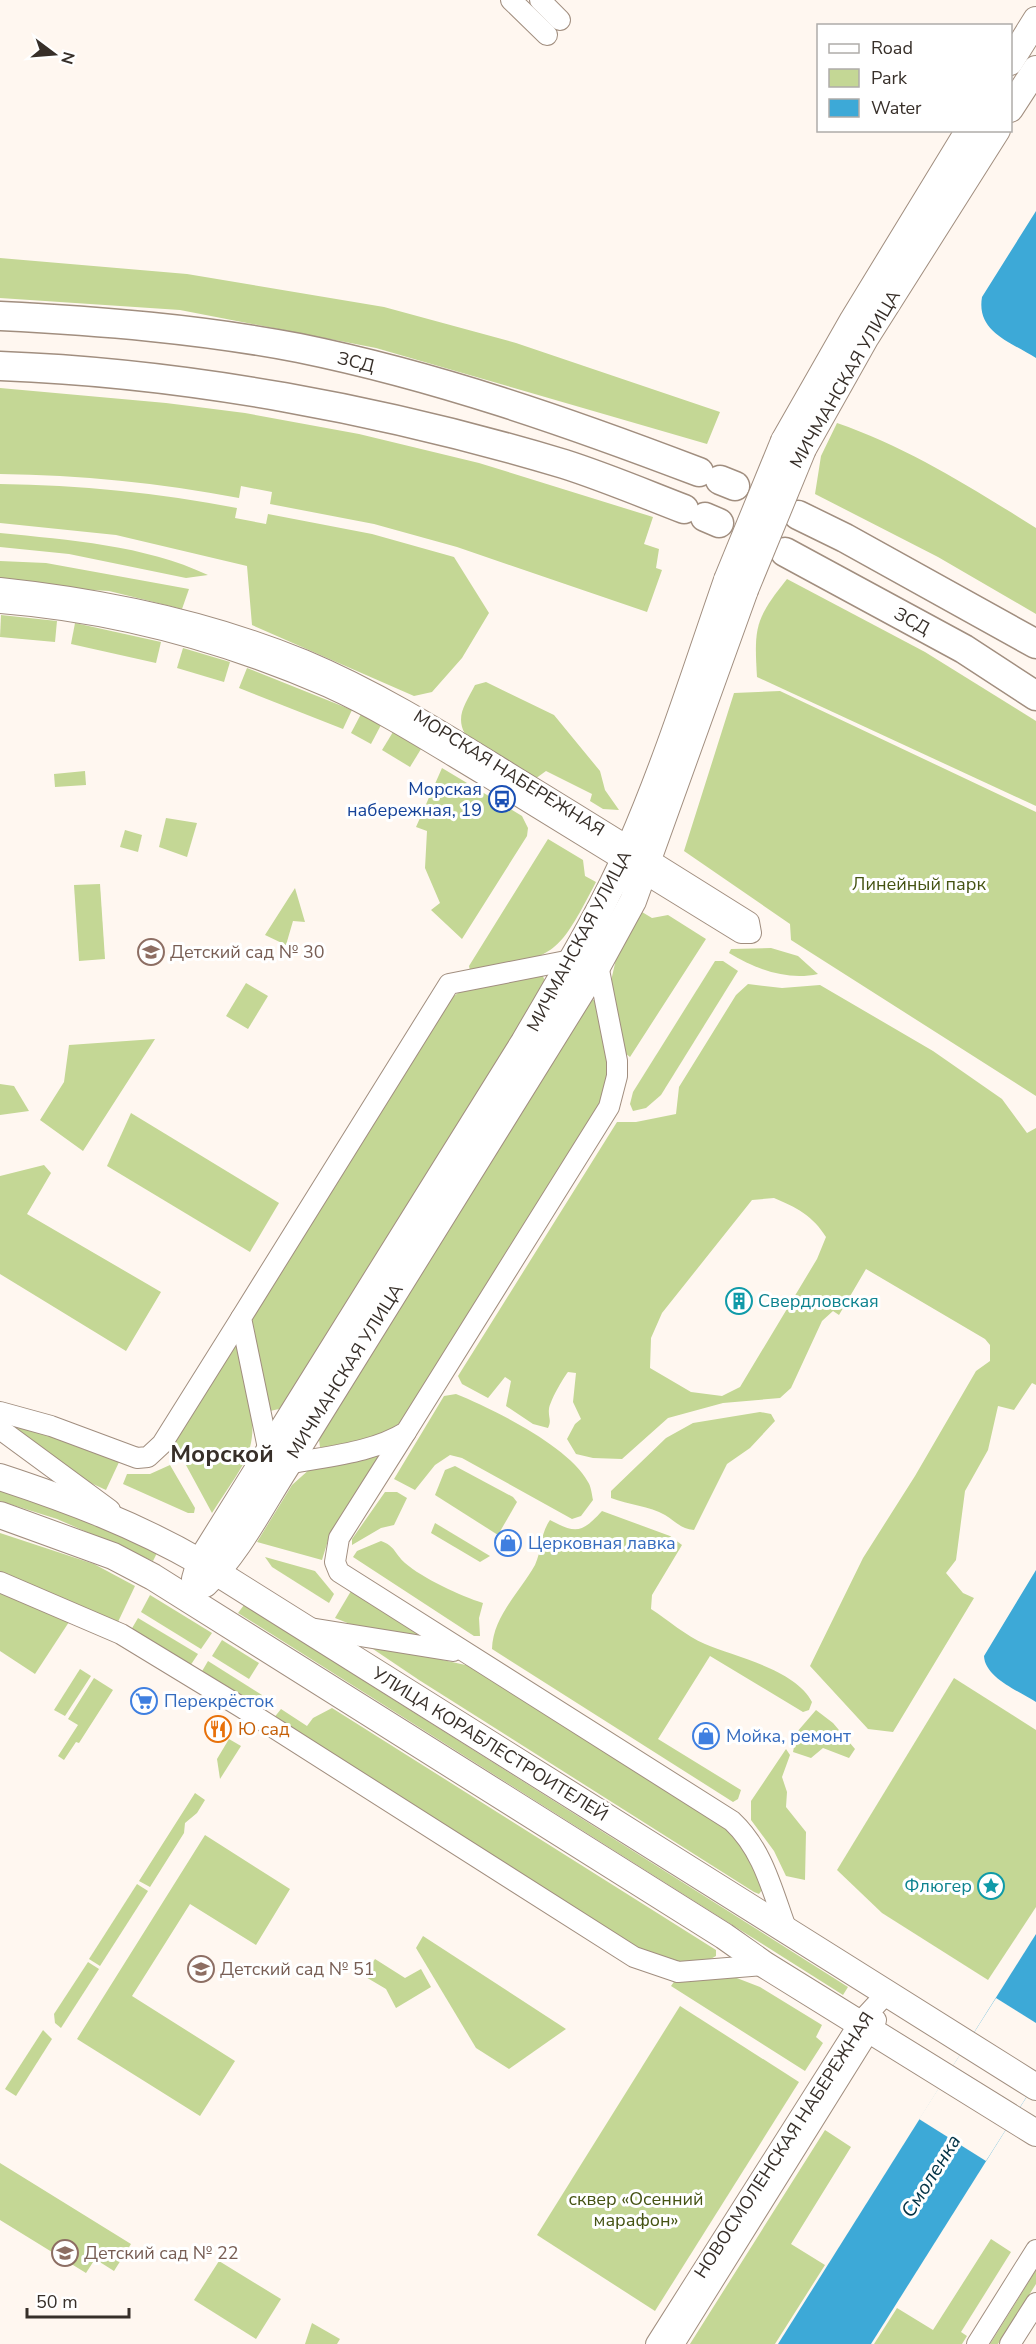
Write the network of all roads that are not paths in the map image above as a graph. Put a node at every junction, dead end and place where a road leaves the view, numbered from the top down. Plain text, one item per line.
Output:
1 (511, 0) edge
2 (540, 0) edge
3 (560, 20) dead end
4 (1036, 20) edge
5 (547, 35) dead end
6 (1012, 60) edge
7 (1036, 69) edge
8 (1012, 107) edge
9 (968, 132) edge
10 (996, 132) edge
11 (0, 316) edge
12 (0, 366) edge
13 (794, 445) junction
14 (718, 479) dead end
15 (798, 515) dead end
16 (703, 516) dead end
17 (785, 552) dead end
18 (0, 588) edge
19 (0, 603) edge
20 (1036, 644) edge
21 (1036, 696) edge
22 (636, 860) junction
23 (571, 960) junction
24 (598, 965) junction
25 (241, 1318) junction
26 (0, 1412) edge
27 (0, 1430) edge
28 (406, 1432) junction
29 (278, 1458) junction
30 (0, 1477) edge
31 (0, 1515) edge
32 (129, 1524) junction
33 (208, 1567) junction
34 (0, 1582) edge
35 (190, 1599) junction
36 (300, 1626) junction
37 (462, 1652) junction
38 (786, 1928) junction
39 (765, 1965) junction
40 (888, 1992) junction
41 (866, 2026) junction
42 (1036, 2087) edge
43 (1026, 2126) edge
44 (1036, 2250) edge
45 (1036, 2303) edge
46 (656, 2344) edge
47 (674, 2344) edge
48 (977, 2344) edge
49 (1010, 2344) edge

1 - 5 street
2 - 3 street
4 - 6 main road
7 - 8 main road
9 - 13 main road, МИЧМАНСКАЯ УЛИЦА
10 - 13 main road, МИЧМАНСКАЯ УЛИЦА
11 - 14 highway, ЗСД
12 - 16 highway
13 - 22 main road, МИЧМАНСКАЯ УЛИЦА, bridge
15 - 20 highway
17 - 21 highway, ЗСД
18 - 22 street, МОРСКАЯ НАБЕРЕЖНАЯ
19 - 22 street, МОРСКАЯ НАБЕРЕЖНАЯ
22 - 22 street, МОРСКАЯ НАБЕРЕЖНАЯ
22 - 23 main road, МИЧМАНСКАЯ УЛИЦА
22 - 24 main road, МИЧМАНСКАЯ УЛИЦА
23 - 25 street
23 - 29 main road, МИЧМАНСКАЯ УЛИЦА
24 - 28 street
24 - 29 main road, МИЧМАНСКАЯ УЛИЦА
25 - 26 street
25 - 29 street
27 - 32 street
28 - 29 street
28 - 37 street
29 - 33 main road, МИЧМАНСКАЯ УЛИЦА
30 - 32 main road, УЛИЦА КОРАБЛЕСТРОИТЕЛЕЙ
31 - 35 main road
32 - 33 main road, УЛИЦА КОРАБЛЕСТРОИТЕЛЕЙ
33 - 35 main road, МИЧМАНСКАЯ УЛИЦА
33 - 36 main road, УЛИЦА КОРАБЛЕСТРОИТЕЛЕЙ
34 - 39 street
35 - 39 main road
36 - 37 street
36 - 38 main road, УЛИЦА КОРАБЛЕСТРОИТЕЛЕЙ
37 - 38 street
38 - 40 main road, УЛИЦА КОРАБЛЕСТРОИТЕЛЕЙ
39 - 41 main road
40 - 41 street, НОВОСМОЛЕНСКАЯ НАБЕРЕЖНАЯ
40 - 42 main road, УЛИЦА КОРАБЛЕСТРОИТЕЛЕЙ
41 - 43 main road
41 - 46 street, НОВОСМОЛЕНСКАЯ НАБЕРЕЖНАЯ
41 - 47 street, НОВОСМОЛЕНСКАЯ НАБЕРЕЖНАЯ
44 - 48 street
45 - 49 street

